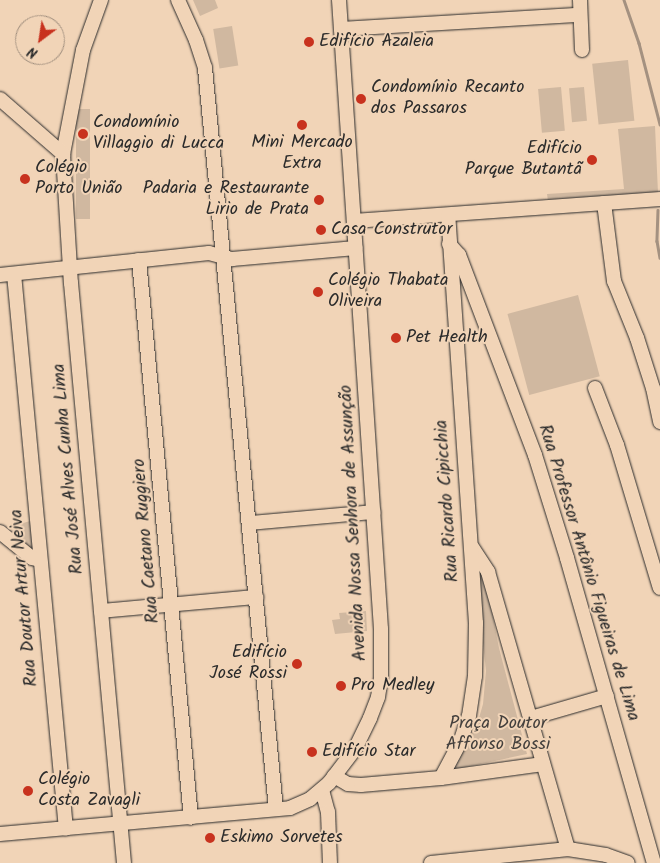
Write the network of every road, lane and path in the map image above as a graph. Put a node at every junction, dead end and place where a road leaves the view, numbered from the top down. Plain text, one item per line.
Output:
1 (102, 0) edge
2 (178, 0) edge
3 (339, 0) edge
4 (580, 0) edge
5 (580, 15) junction
6 (341, 29) junction
7 (582, 50) dead end
8 (0, 99) edge
9 (63, 154) junction
10 (660, 200) edge
11 (604, 204) junction
12 (448, 215) junction
13 (354, 221) junction
14 (450, 244) junction
15 (356, 248) junction
16 (222, 256) junction
17 (139, 260) junction
18 (70, 269) junction
19 (7, 274) edge
20 (595, 388) dead end
21 (660, 422) edge
22 (374, 512) junction
23 (250, 523) junction
24 (0, 532) edge
25 (472, 546) junction
26 (40, 560) junction
27 (659, 581) edge
28 (256, 597) junction
29 (172, 604) junction
30 (101, 611) junction
31 (606, 696) junction
32 (531, 718) junction
33 (543, 764) junction
34 (441, 778) junction
35 (330, 788) junction
36 (310, 799) junction
37 (276, 809) junction
38 (191, 818) junction
39 (121, 824) junction
40 (66, 829) junction
41 (328, 829) junction
42 (0, 834) edge
43 (568, 849) junction
44 (124, 863) edge
45 (330, 863) edge
46 (431, 863) edge
47 (628, 863) edge
48 (654, 863) edge

1 - 9 street, Rua José Alves Cunha Lima
2 - 16 street
3 - 6 street, Avenida Nossa Senhora de Assunção
4 - 5 street
5 - 6 street
5 - 7 street
6 - 13 street, Avenida Nossa Senhora de Assunção
8 - 9 street
9 - 18 street, Rua José Alves Cunha Lima
10 - 11 street
11 - 12 street
11 - 21 street
12 - 13 street
12 - 14 street, Rua Ricardo Cipicchia
13 - 15 street, Avenida Nossa Senhora de Assunção
14 - 25 street, Rua Ricardo Cipicchia
14 - 31 street, Rua Professor Antônio Figueiras de Lima
15 - 16 street
15 - 22 street, Avenida Nossa Senhora de Assunção
16 - 17 street
16 - 23 street
17 - 18 street
17 - 29 street, Rua Caetano Ruggiero
18 - 19 street
18 - 30 street, Rua José Alves Cunha Lima
19 - 26 street, Rua Doutor Artur Neiva
20 - 27 street
22 - 23 street
22 - 35 street, Avenida Nossa Senhora de Assunção
23 - 28 street
24 - 26 street
25 - 32 street
25 - 34 street, Rua Ricardo Cipicchia
26 - 40 street, Rua Doutor Artur Neiva
28 - 29 street
28 - 37 street
29 - 30 street
29 - 38 street, Rua Caetano Ruggiero
30 - 39 street, Rua José Alves Cunha Lima
31 - 32 street
31 - 48 street, Rua Professor Antônio Figueiras de Lima
32 - 33 street
33 - 34 street
33 - 43 street
34 - 35 street
35 - 36 street, Avenida Nossa Senhora de Assunção
35 - 41 street
36 - 37 street, Avenida Nossa Senhora de Assunção
36 - 41 street
37 - 38 street, Avenida Nossa Senhora de Assunção
38 - 39 street, Avenida Nossa Senhora de Assunção
39 - 40 street, Avenida Nossa Senhora de Assunção
39 - 44 street, Rua José Alves Cunha Lima
40 - 42 street, Avenida Nossa Senhora de Assunção
41 - 45 street
43 - 46 street
43 - 47 street

